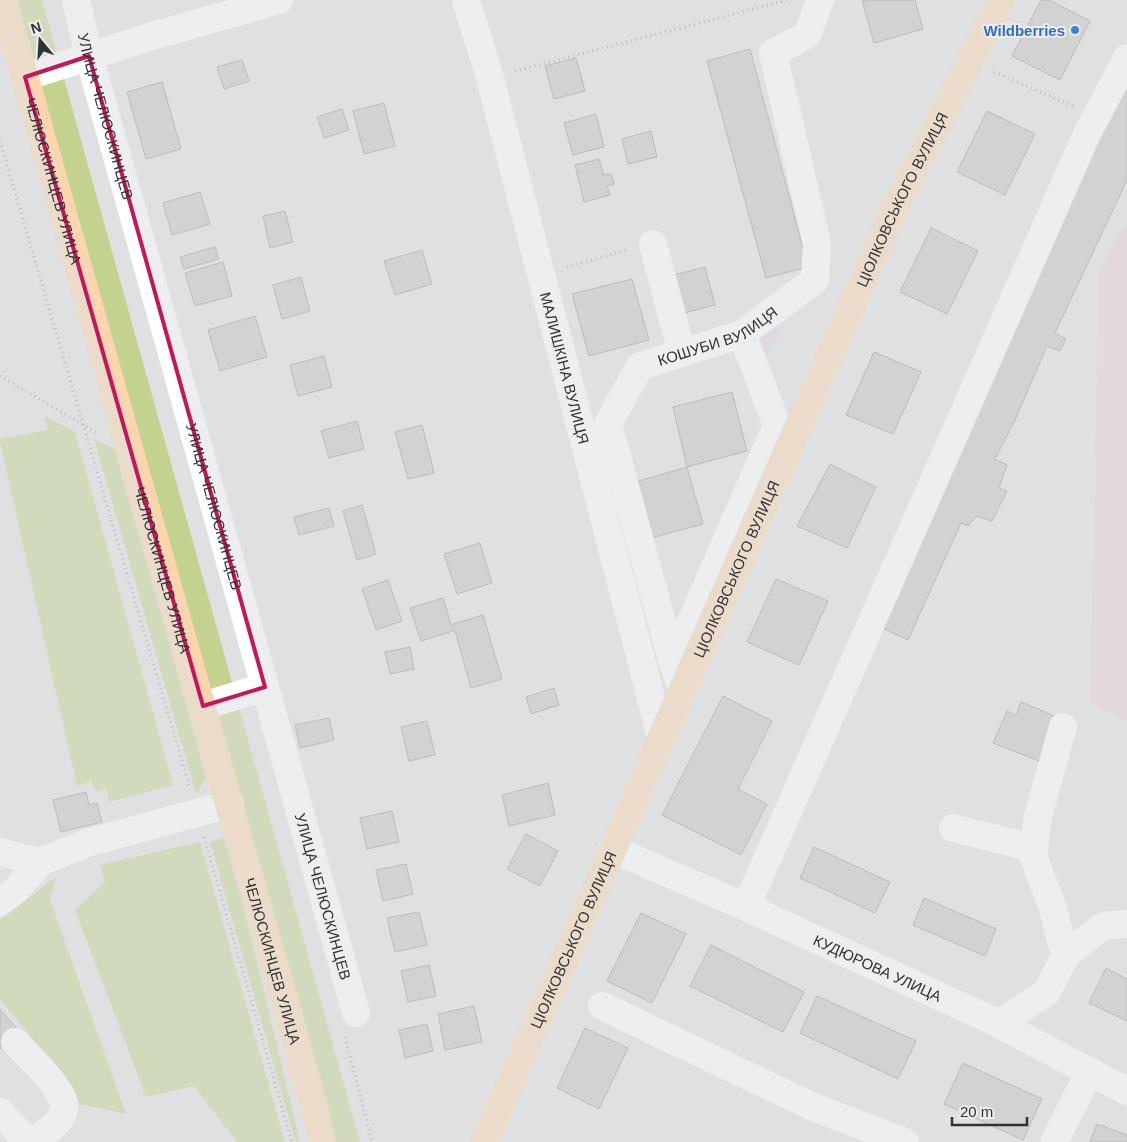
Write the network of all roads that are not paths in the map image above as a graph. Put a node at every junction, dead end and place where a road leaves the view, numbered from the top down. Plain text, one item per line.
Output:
1 (3, 0) edge
2 (76, 0) edge
3 (279, 0) edge
4 (466, 0) edge
5 (820, 0) edge
6 (1001, 0) edge
7 (90, 56) junction
8 (1127, 58) edge
9 (25, 78) junction
10 (653, 244) road end
11 (742, 334) junction
12 (682, 353) junction
13 (673, 663) junction
14 (265, 687) junction
15 (682, 688) junction
16 (203, 706) junction
17 (1064, 727) dead end
18 (661, 737) junction
19 (230, 804) junction
20 (953, 828) dead end
21 (1034, 848) junction
22 (619, 851) junction
23 (0, 852) edge
24 (40, 862) junction
25 (0, 902) edge
26 (746, 906) junction
27 (1127, 924) edge
28 (1065, 956) junction
29 (602, 1006) dead end
30 (356, 1012) road end
31 (998, 1024) junction
32 (15, 1042) dead end
33 (1089, 1073) junction
34 (1127, 1091) edge
35 (0, 1112) edge
36 (29, 1142) edge
37 (322, 1142) edge
38 (484, 1142) edge
39 (905, 1142) edge
40 (1054, 1142) edge

1 - 9 main road, ЧЕЛЮСКИНЦЕВ УЛИЦА
2 - 7 street, УЛИЦА ЧЕЛЮСКИНЦЕВ
3 - 7 street
4 - 18 street, МАЛИШКІНА ВУЛИЦЯ
5 - 11 street, КОШУБИ ВУЛИЦЯ
6 - 15 main road, ЦІОЛКОВСЬКОГО ВУЛИЦЯ
7 - 9 street
7 - 14 street, УЛИЦА ЧЕЛЮСКИНЦЕВ
8 - 26 street
9 - 16 main road, ЧЕЛЮСКИНЦЕВ УЛИЦА
10 - 12 street
11 - 12 street, КОШУБИ ВУЛИЦЯ
11 - 13 street
12 - 13 street, КОШУБИ ВУЛИЦЯ
13 - 15 street, КОШУБИ ВУЛИЦЯ
14 - 16 street
14 - 30 street, УЛИЦА ЧЕЛЮСКИНЦЕВ
15 - 18 main road, ЦІОЛКОВСЬКОГО ВУЛИЦЯ
16 - 19 main road, ЧЕЛЮСКИНЦЕВ УЛИЦА
17 - 21 street
18 - 22 main road, ЦІОЛКОВСЬКОГО ВУЛИЦЯ
19 - 24 street
19 - 37 main road, ЧЕЛЮСКИНЦЕВ УЛИЦА
20 - 21 street
21 - 28 street
22 - 26 street, КУДЮРОВА УЛИЦА
22 - 38 main road, ЦІОЛКОВСЬКОГО ВУЛИЦЯ
23 - 24 street
24 - 25 street
26 - 31 street, КУДЮРОВА УЛИЦА
27 - 28 street
28 - 31 street
29 - 39 street
31 - 33 street, КУДЮРОВА УЛИЦА
32 - 36 street
33 - 34 street, КУДЮРОВА УЛИЦА
33 - 40 street
35 - 36 street

